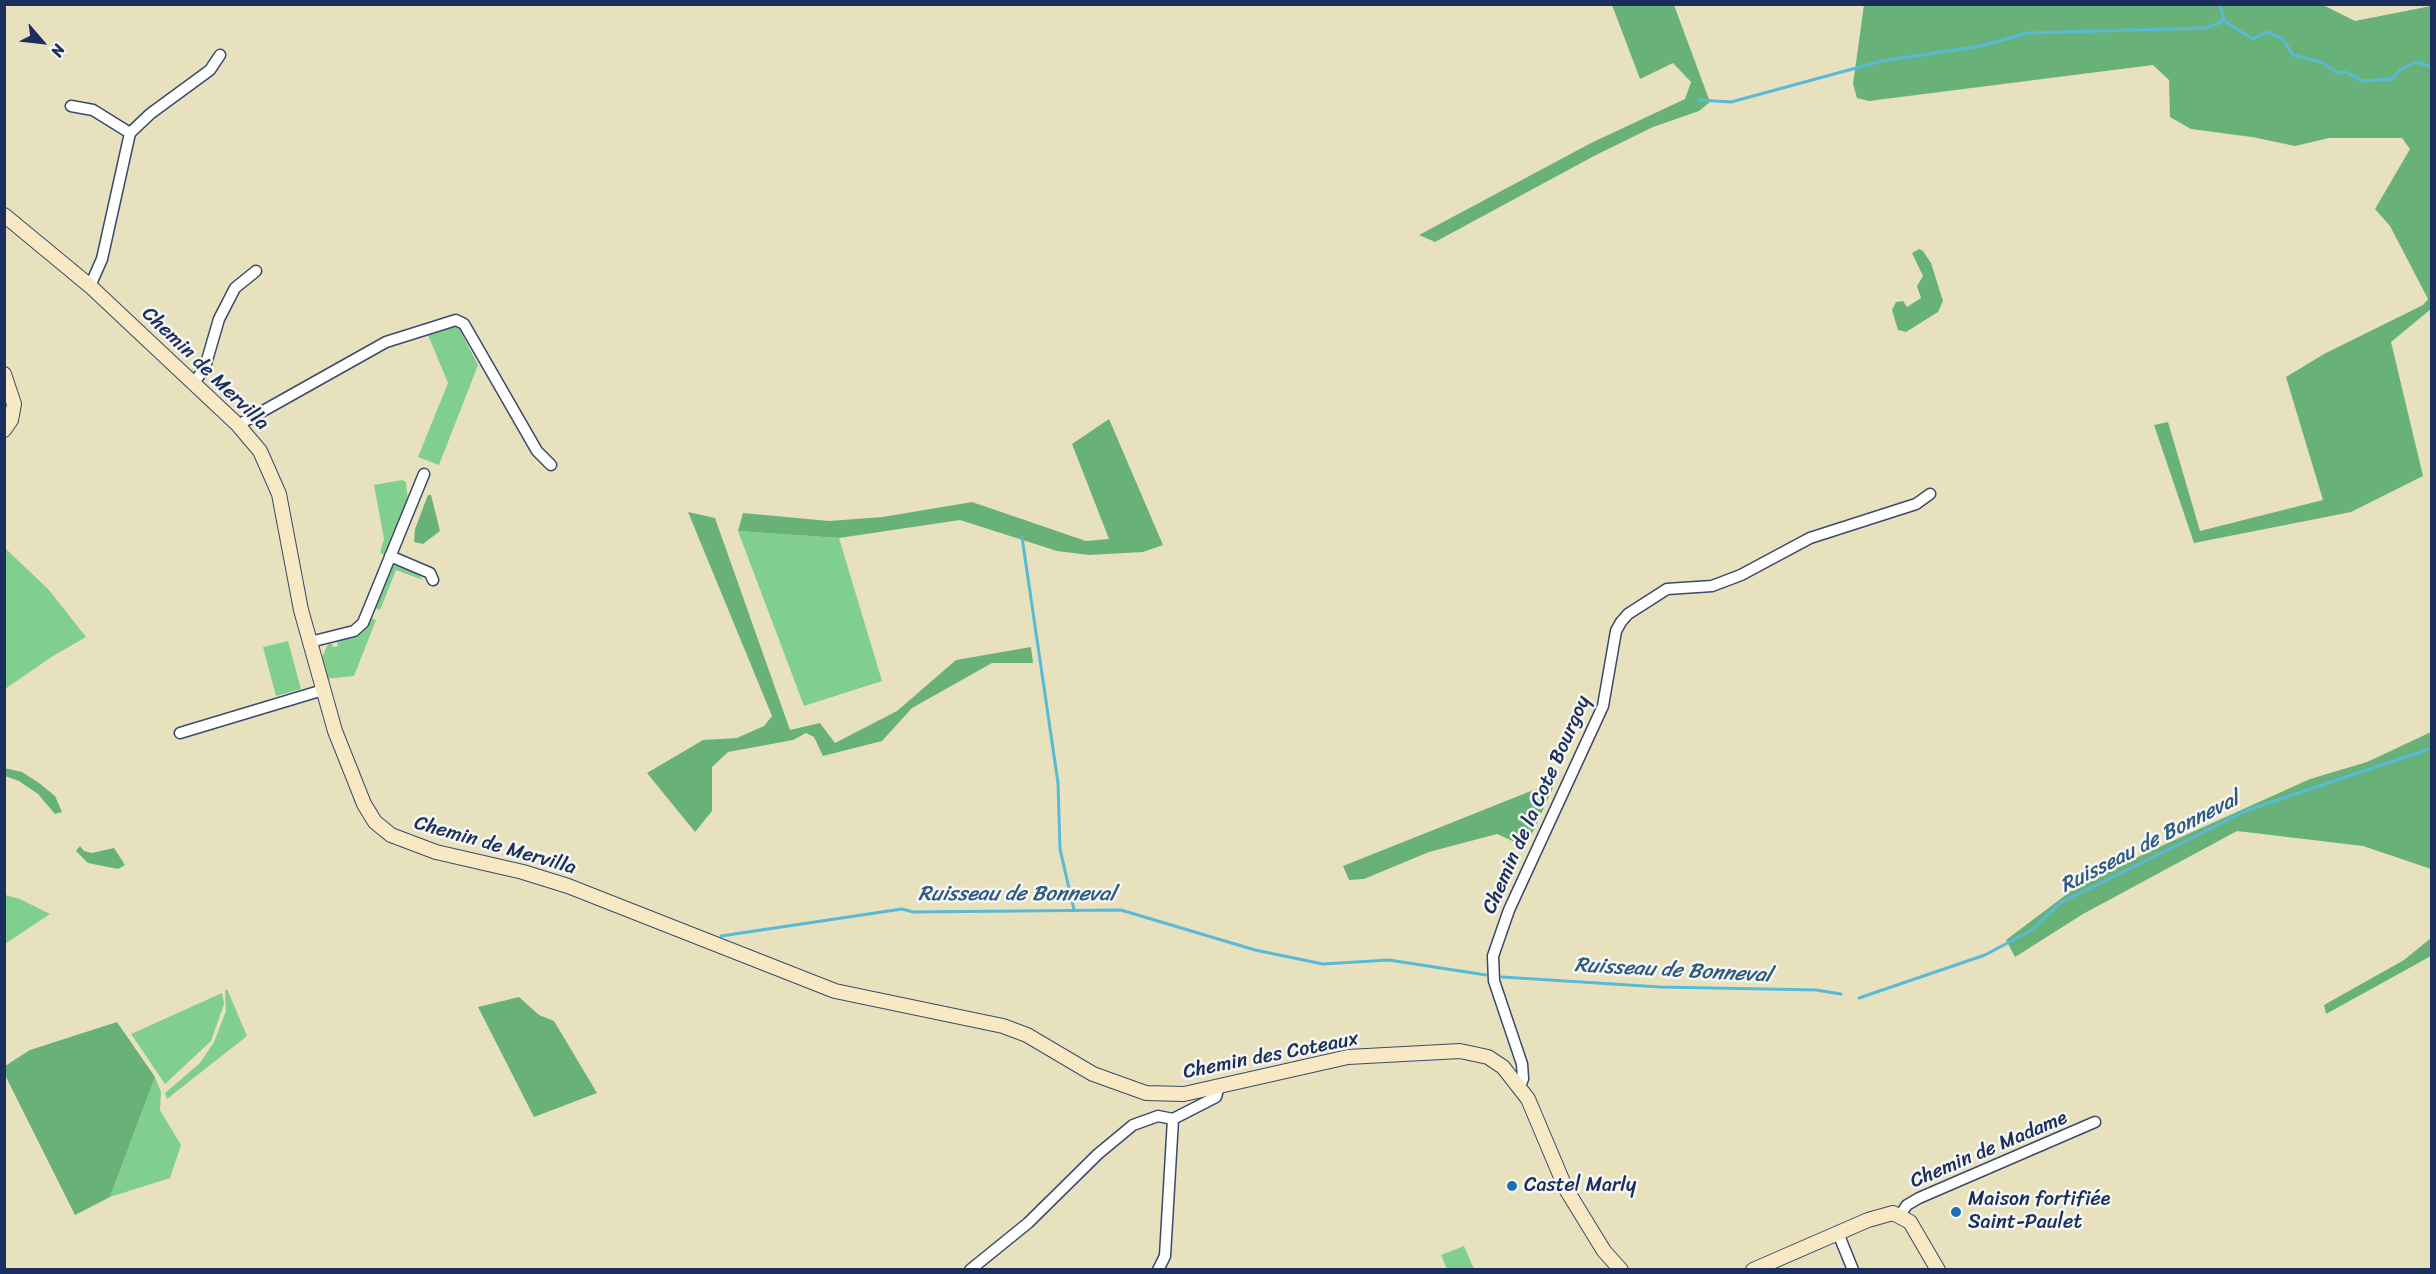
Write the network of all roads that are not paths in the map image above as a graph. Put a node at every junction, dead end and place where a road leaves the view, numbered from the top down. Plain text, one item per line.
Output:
1 (220, 55) dead end
2 (71, 106) dead end
3 (130, 133) junction
4 (4, 215) edge
5 (99, 265) junction
6 (256, 271) dead end
7 (79, 277) junction
8 (90, 286) junction
9 (4, 374) edge
10 (194, 383) junction
11 (238, 425) junction
12 (4, 430) edge
13 (551, 465) dead end
14 (424, 474) dead end
15 (1930, 494) dead end
16 (390, 556) junction
17 (433, 580) dead end
18 (310, 642) junction
19 (323, 690) junction
20 (180, 733) dead end
21 (1219, 1086) junction
22 (1520, 1086) junction
23 (1167, 1095) joint
24 (1173, 1119) junction
25 (2095, 1122) dead end
26 (1900, 1215) junction
27 (1838, 1233) junction
28 (970, 1269) edge
29 (1158, 1269) edge
30 (1621, 1269) edge
31 (1753, 1269) edge
32 (1852, 1269) edge
33 (1938, 1269) edge

1 - 3 street
2 - 3 street
3 - 5 street
4 - 7 street, Chemin de Mervilla
5 - 7 street
5 - 8 street
6 - 10 street
7 - 8 street, Chemin de Mervilla
8 - 10 street, Chemin de Mervilla
9 - 12 street
10 - 11 street, Chemin de Mervilla
11 - 13 street
11 - 18 street, Chemin de Mervilla
14 - 16 street
15 - 22 street, Chemin de la Cote Bourgoy
16 - 17 street
16 - 18 street
18 - 19 street, Chemin de Mervilla
19 - 20 street
19 - 23 street, Chemin de Mervilla
21 - 22 street, Chemin des Coteaux
21 - 23 street, Chemin des Coteaux
21 - 24 street
22 - 30 street, Chemin des Coteaux
24 - 28 street
24 - 29 street
25 - 26 street, Chemin de Madame
26 - 27 street
26 - 33 street
27 - 31 street
27 - 32 street

